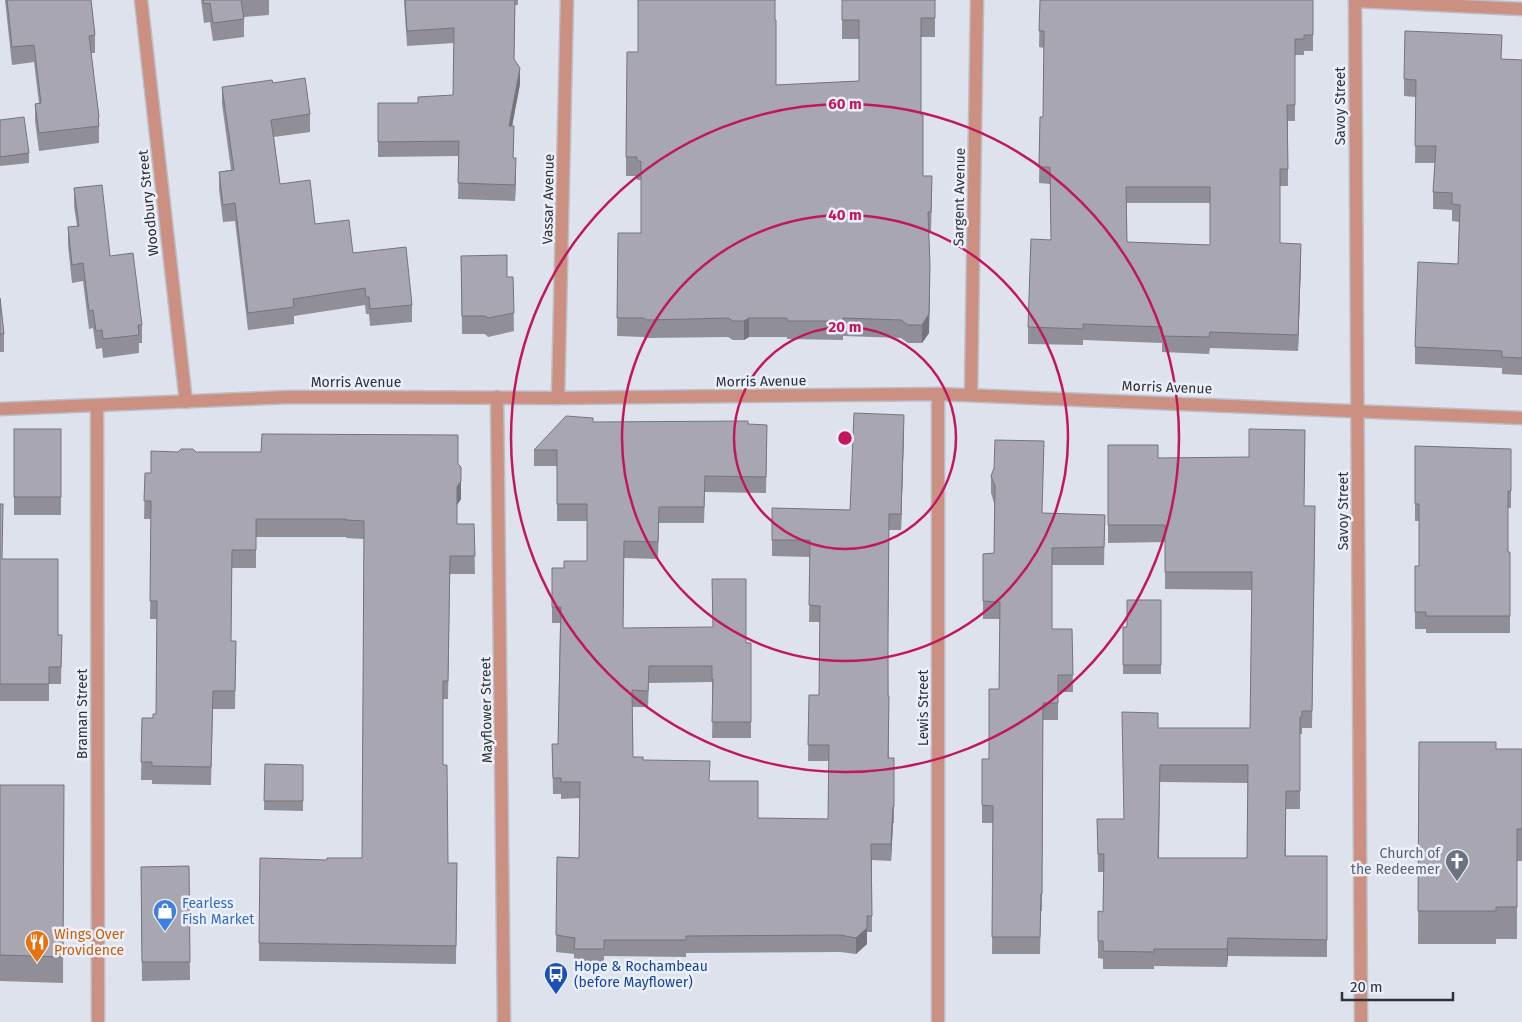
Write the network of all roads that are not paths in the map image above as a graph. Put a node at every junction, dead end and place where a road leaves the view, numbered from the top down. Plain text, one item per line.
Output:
1 (141, 0) edge
2 (567, 0) edge
3 (976, 0) edge
4 (1354, 1) edge
5 (1522, 9) edge
6 (938, 394) junction
7 (971, 394) junction
8 (497, 397) junction
9 (558, 398) junction
10 (186, 402) junction
11 (97, 406) junction
12 (0, 409) edge
13 (1358, 410) junction
14 (1522, 418) edge
15 (98, 1022) edge
16 (504, 1022) edge
17 (938, 1022) edge
18 (1361, 1022) edge

1 - 10 street, Woodbury Street
2 - 9 street, Vassar Avenue
3 - 7 street, Sargent Avenue
4 - 5 street
4 - 13 street, Savoy Street
6 - 7 street, Morris Avenue
6 - 9 street, Morris Avenue
6 - 17 street, Lewis Street
7 - 13 street, Morris Avenue
8 - 9 street, Morris Avenue
8 - 10 street, Morris Avenue
8 - 16 street, Mayflower Street
10 - 11 street, Morris Avenue
11 - 12 street, Morris Avenue
11 - 15 street, Braman Street
13 - 14 street, Morris Avenue
13 - 18 street, Savoy Street

